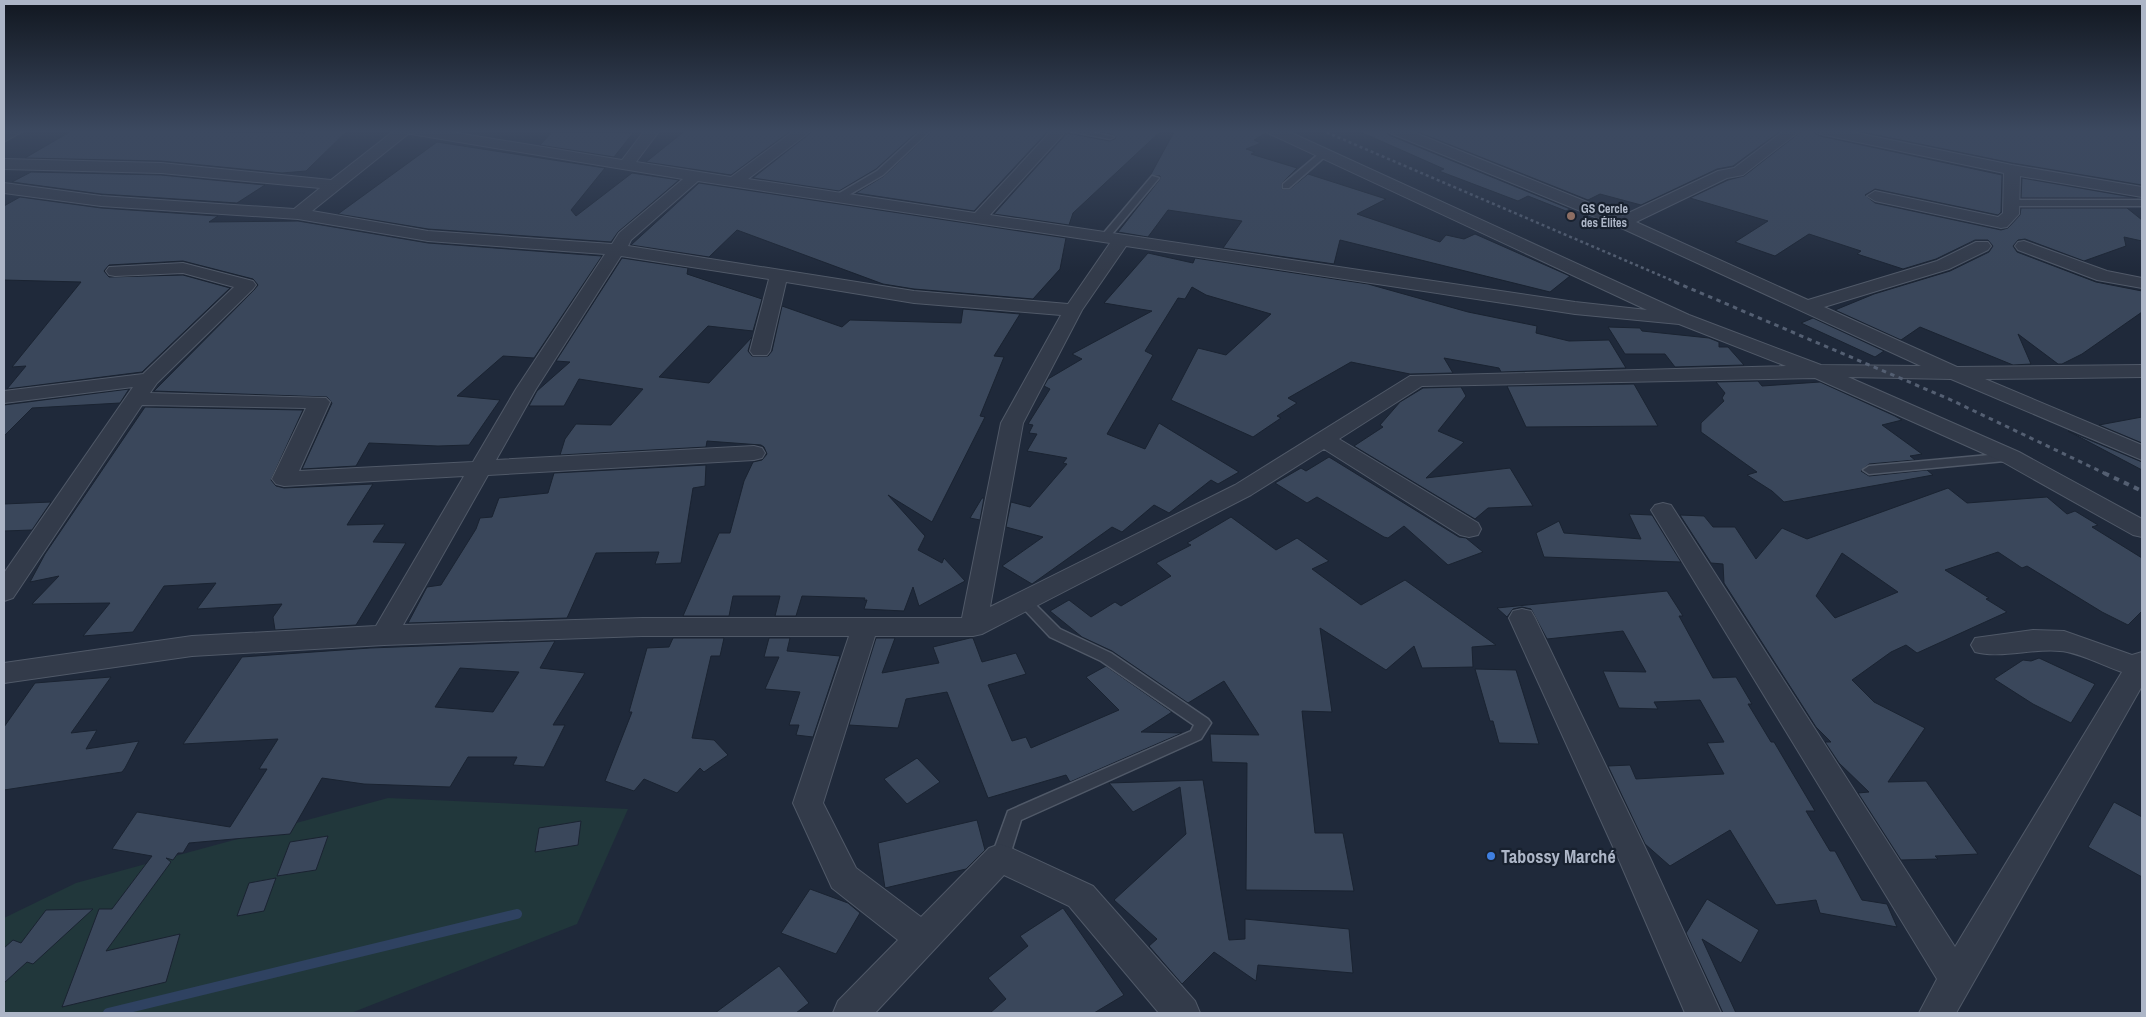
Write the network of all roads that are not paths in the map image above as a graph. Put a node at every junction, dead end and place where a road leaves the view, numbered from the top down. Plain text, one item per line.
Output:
1 (258, 177) edge
2 (344, 177) edge
3 (693, 177) edge
4 (706, 177) edge
5 (739, 177) edge
6 (872, 177) edge
7 (1016, 177) edge
8 (1296, 177) edge
9 (1375, 177) edge
10 (1513, 177) edge
11 (1715, 177) edge
12 (2012, 177) edge
13 (2056, 177) edge
14 (1155, 178) dead end
15 (734, 181) junction
16 (335, 185) junction
17 (1286, 186) dead end
18 (4, 188) edge
19 (2142, 192) edge
20 (1875, 196) dead end
21 (839, 197) junction
22 (2012, 203) junction
23 (2142, 203) edge
24 (298, 214) junction
25 (979, 218) junction
26 (1623, 222) junction
27 (1113, 238) junction
28 (1982, 246) dead end
29 (2024, 246) dead end
30 (617, 250) junction
31 (116, 270) dead end
32 (779, 275) junction
33 (2142, 283) edge
34 (1807, 306) junction
35 (1073, 310) junction
36 (1682, 319) junction
37 (760, 351) dead end
38 (2142, 371) edge
39 (1820, 372) junction
40 (1954, 373) junction
41 (149, 378) junction
42 (4, 397) edge
43 (135, 400) junction
44 (1324, 439) junction
45 (754, 453) dead end
46 (2142, 453) edge
47 (2011, 457) junction
48 (480, 469) junction
49 (1869, 470) dead end
50 (1663, 510) dead end
51 (1469, 529) dead end
52 (2142, 529) edge
53 (4, 592) edge
54 (1024, 601) junction
55 (1522, 618) dead end
56 (865, 627) junction
57 (973, 627) junction
58 (384, 635) junction
59 (1985, 645) dead end
60 (2140, 665) edge
61 (4, 673) edge
62 (1000, 858) junction
63 (922, 938) junction
64 (1956, 979) junction
65 (850, 1013) edge
66 (1182, 1013) edge
67 (1703, 1013) edge
68 (1937, 1013) edge

1 - 16 street
2 - 16 street
3 - 30 street
4 - 15 street
5 - 15 street
6 - 21 lane
7 - 25 street
8 - 17 lane
9 - 36 street
10 - 26 street
11 - 26 street
12 - 22 street
13 - 19 street
14 - 27 lane
15 - 21 street
16 - 24 street
18 - 24 street
20 - 22 street
21 - 25 street
22 - 23 lane
24 - 30 street
25 - 27 street
26 - 34 street
27 - 35 street
27 - 36 street
28 - 34 street
29 - 33 street
30 - 32 street
30 - 48 street
31 - 41 street
32 - 35 street
32 - 37 street
34 - 40 street
35 - 57 street
36 - 39 street
38 - 40 street
39 - 40 street
39 - 44 street
39 - 47 street
40 - 46 street
41 - 42 street
41 - 43 street
43 - 48 street
43 - 53 street
44 - 51 street
44 - 54 street
45 - 48 street
47 - 49 lane
47 - 52 street
48 - 58 street
50 - 64 street
54 - 57 street
54 - 62 lane
55 - 67 street
56 - 57 street
56 - 58 street
56 - 63 street
58 - 61 street
59 - 60 street
60 - 64 street
62 - 63 street
62 - 66 street
63 - 65 street
64 - 68 street

